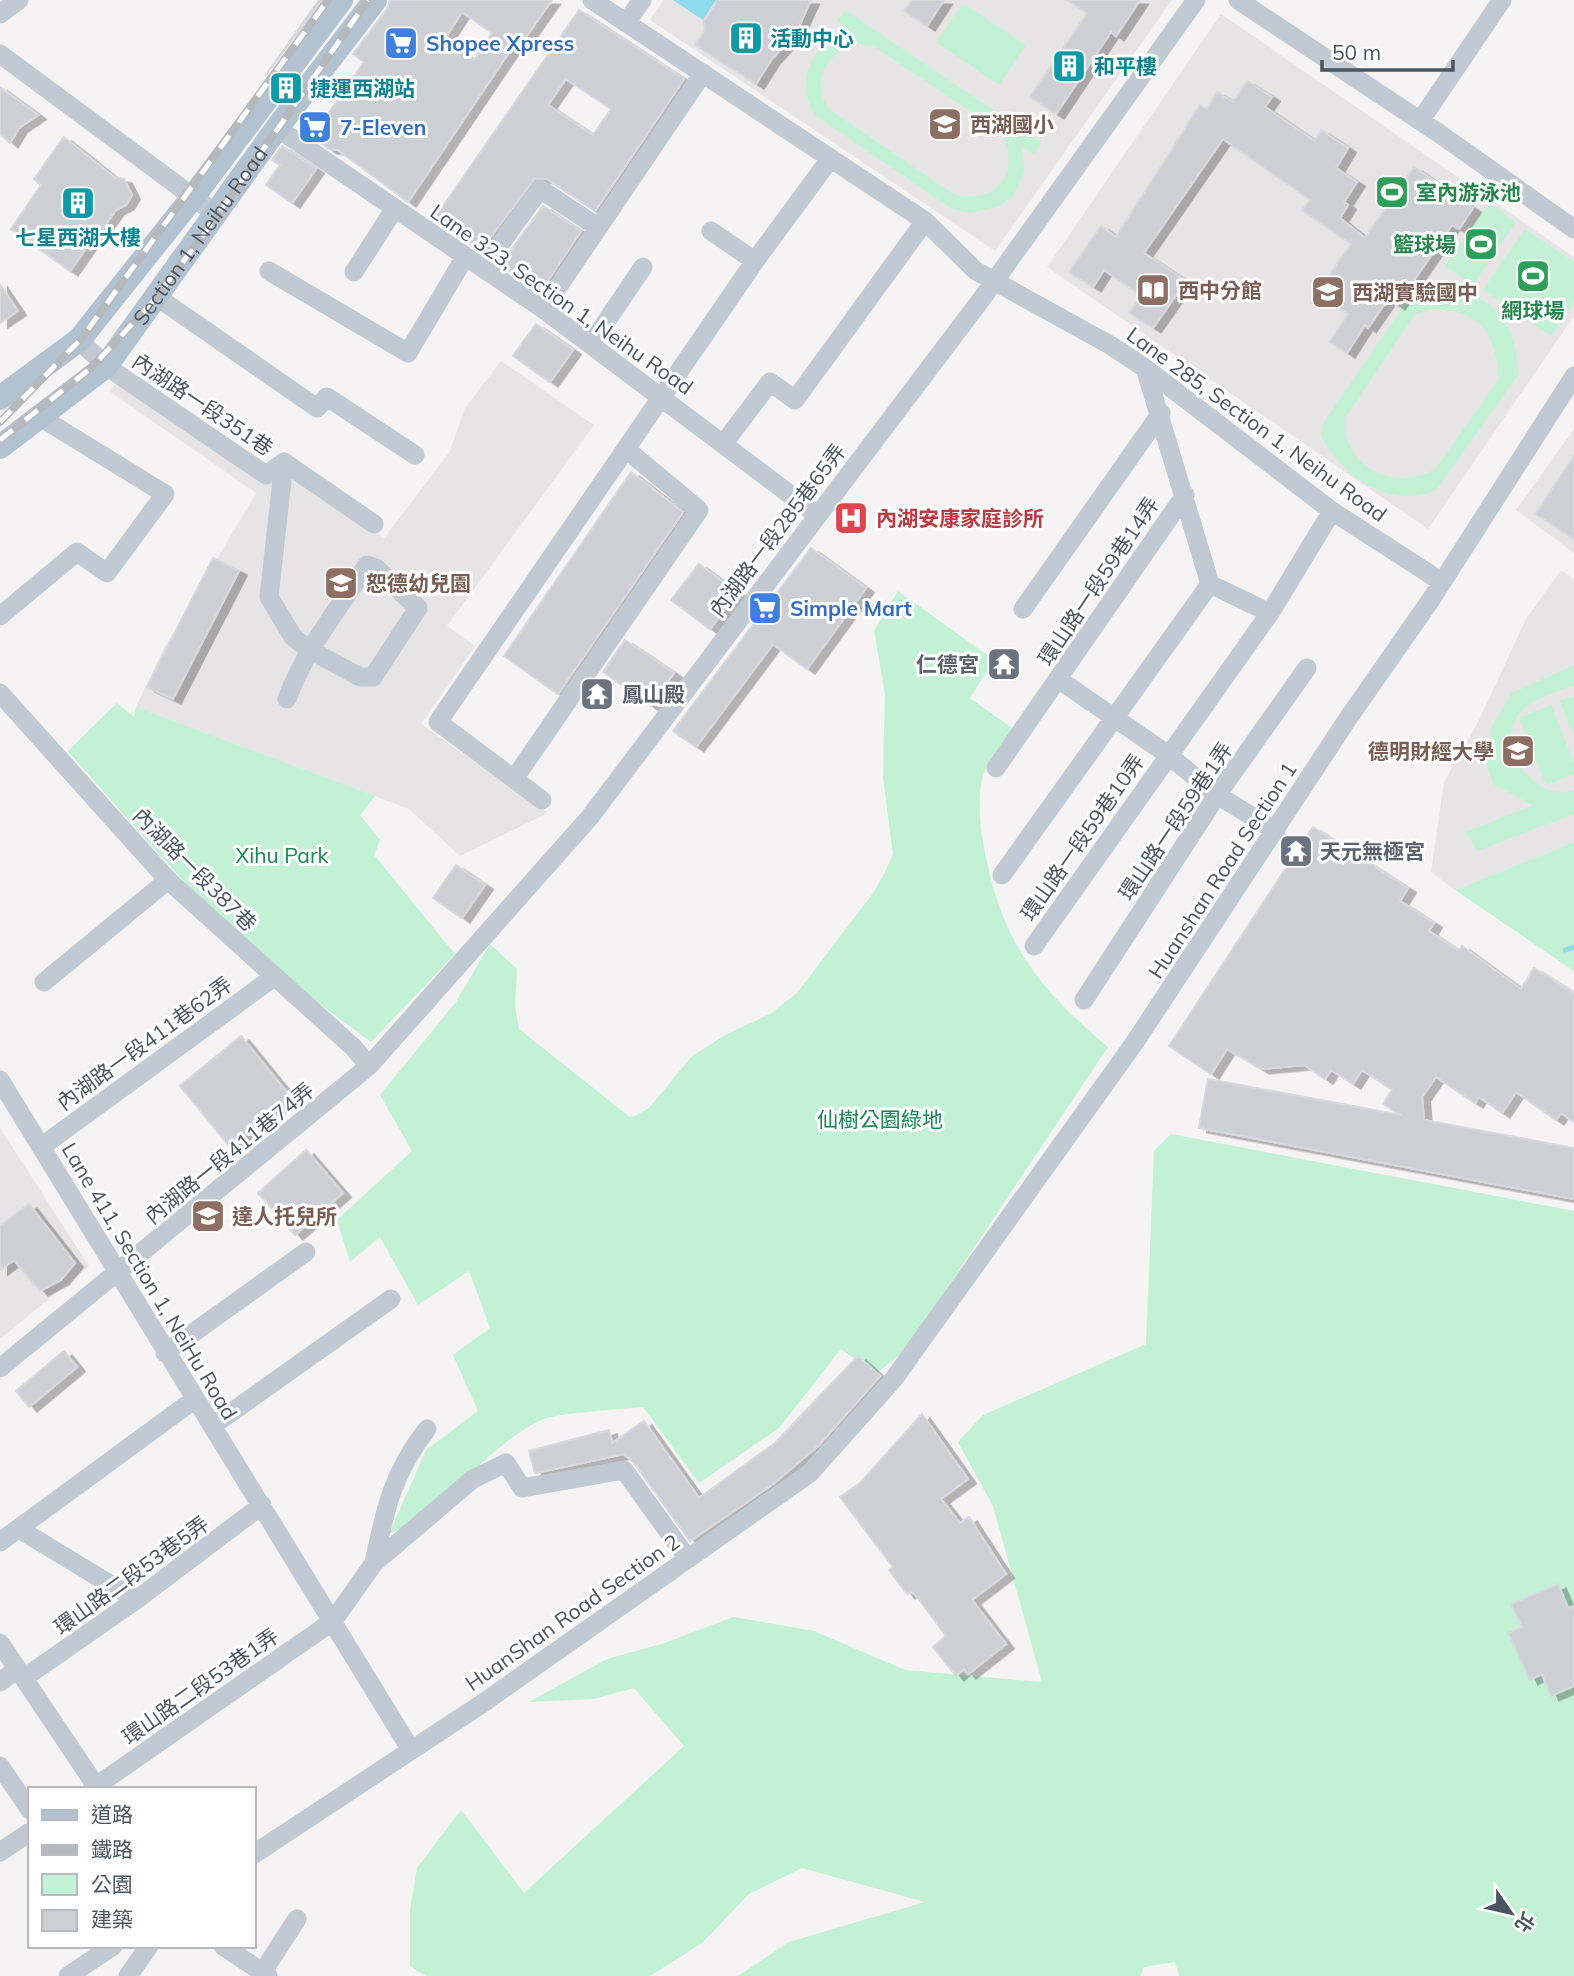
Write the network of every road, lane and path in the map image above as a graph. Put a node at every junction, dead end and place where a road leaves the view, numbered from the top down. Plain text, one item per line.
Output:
1 (19, 0) edge
2 (341, 0) edge
3 (375, 0) edge
4 (592, 0) edge
5 (642, 0) edge
6 (1196, 0) edge
7 (1238, 0) edge
8 (1502, 0) edge
9 (0, 14) edge
10 (626, 23) junction
11 (0, 54) edge
12 (703, 74) junction
13 (1419, 121) junction
14 (276, 128) junction
15 (830, 159) junction
16 (193, 197) junction
17 (395, 208) junction
18 (216, 214) junction
19 (925, 222) junction
20 (596, 226) junction
21 (1574, 229) edge
22 (711, 231) dead end
23 (466, 257) junction
24 (755, 261) junction
25 (643, 267) dead end
26 (483, 268) junction
27 (270, 271) dead end
28 (354, 272) dead end
29 (994, 282) junction
30 (157, 297) junction
31 (543, 309) junction
32 (79, 341) junction
33 (591, 344) junction
34 (106, 366) junction
35 (1145, 368) junction
36 (1574, 376) edge
37 (663, 396) junction
38 (0, 398) edge
39 (1161, 413) junction
40 (40, 417) junction
41 (724, 443) junction
42 (0, 447) edge
43 (627, 450) junction
44 (415, 455) dead end
45 (284, 462) junction
46 (1185, 495) junction
47 (1332, 511) junction
48 (816, 514) junction
49 (374, 524) dead end
50 (1442, 582) junction
51 (1210, 584) junction
52 (1023, 609) dead end
53 (1270, 613) junction
54 (0, 616) edge
55 (310, 650) junction
56 (1307, 668) dead end
57 (1058, 679) junction
58 (0, 693) edge
59 (287, 699) dead end
60 (1115, 718) junction
61 (1167, 754) junction
62 (996, 768) dead end
63 (514, 779) junction
64 (1217, 794) junction
65 (542, 800) dead end
66 (1276, 831) junction
67 (1002, 875) dead end
68 (168, 880) junction
69 (1034, 946) dead end
70 (274, 977) junction
71 (44, 982) dead end
72 (1084, 1000) dead end
73 (369, 1066) junction
74 (0, 1080) edge
75 (41, 1147) junction
76 (306, 1252) dead end
77 (117, 1273) junction
78 (391, 1299) dead end
79 (165, 1353) junction
80 (0, 1368) edge
81 (893, 1380) joint
82 (195, 1399) junction
83 (212, 1426) junction
84 (427, 1429) dead end
85 (262, 1505) junction
86 (19, 1528) junction
87 (0, 1542) edge
88 (688, 1559) junction
89 (374, 1563) junction
90 (136, 1600) junction
91 (333, 1621) junction
92 (0, 1643) edge
93 (21, 1674) junction
94 (0, 1682) edge
95 (411, 1750) junction
96 (0, 1766) edge
97 (95, 1787) edge
98 (97, 1787) edge
99 (28, 1807) edge
100 (28, 1833) edge
101 (0, 1852) edge
102 (256, 1853) edge
103 (298, 1919) dead end
104 (110, 1948) edge
105 (148, 1948) edge
106 (226, 1948) edge
107 (263, 1975) edge
108 (68, 1976) edge
109 (128, 1976) edge

1 - 9 street
2 - 16 main road, Section 1, Neihu Road
3 - 14 main road, Section 1, Neihu Road
4 - 10 street, Lane 285, Section 1, Neihu Road
5 - 10 street
6 - 29 street, 內湖路一段285巷65弄
7 - 13 street
8 - 13 street
10 - 12 street, Lane 285, Section 1, Neihu Road
11 - 16 street
12 - 15 street, Lane 285, Section 1, Neihu Road
12 - 20 street
13 - 21 street
14 - 17 street, Lane 323, Section 1, Neihu Road
14 - 18 main road, Section 1, Neihu Road
15 - 19 street, Lane 285, Section 1, Neihu Road
15 - 24 street
16 - 18 street
16 - 32 main road, Section 1, Neihu Road
17 - 23 street, Lane 323, Section 1, Neihu Road
17 - 28 street
18 - 30 main road, Section 1, Neihu Road
19 - 29 street, Lane 285, Section 1, Neihu Road
19 - 41 street
20 - 26 street
20 - 31 street
22 - 24 street
23 - 26 street, Lane 323, Section 1, Neihu Road
23 - 27 street
24 - 37 street
25 - 33 street
26 - 31 street, Lane 323, Section 1, Neihu Road
29 - 35 street, Lane 285, Section 1, Neihu Road
29 - 48 street, 內湖路一段285巷65弄
30 - 34 main road, Section 1, Neihu Road
30 - 44 street
31 - 33 street, Lane 323, Section 1, Neihu Road
32 - 34 street, 內湖路一段351巷
32 - 38 main road, Section 1, Neihu Road
33 - 37 street, Lane 323, Section 1, Neihu Road
34 - 40 main road, Section 1, Neihu Road
34 - 45 street, 內湖路一段351巷
35 - 39 street, 環山路一段59巷14弄
35 - 47 street, Lane 285, Section 1, Neihu Road
36 - 50 street, Huanshan Road Section 1
37 - 41 street, Lane 323, Section 1, Neihu Road
37 - 43 street
39 - 46 street, 環山路一段59巷14弄
39 - 52 street
40 - 42 main road, Section 1, Neihu Road
40 - 54 street
41 - 48 street, Lane 323, Section 1, Neihu Road
43 - 63 street
43 - 63 street
45 - 49 street, 內湖路一段351巷
45 - 55 street
46 - 51 street
46 - 57 street, 環山路一段59巷14弄
47 - 50 street, Lane 285, Section 1, Neihu Road
47 - 53 street, 環山路一段59巷10弄
48 - 73 street, 內湖路一段285巷65弄
50 - 66 street, Huanshan Road Section 1
51 - 53 street
51 - 60 street
53 - 61 street, 環山路一段59巷10弄
55 - 55 street
55 - 59 street
56 - 64 street, 環山路一段59巷1弄
57 - 60 street
57 - 62 street, 環山路一段59巷14弄
58 - 68 street, 內湖路一段387巷
60 - 61 street
60 - 67 street
61 - 64 street
61 - 69 street, 環山路一段59巷10弄
63 - 65 street
64 - 66 street
64 - 72 street, 環山路一段59巷1弄
66 - 81 street, Huanshan Road Section 1
68 - 70 street, 內湖路一段387巷
68 - 71 street
70 - 73 street, 內湖路一段387巷
70 - 75 street, 內湖路一段411巷62弄
73 - 77 street, 內湖路一段411巷74弄
74 - 75 street, Lane 411, Section 1, NeiHu Road
75 - 77 street, Lane 411, Section 1, NeiHu Road
76 - 79 street
77 - 79 street, Lane 411, Section 1, NeiHu Road
77 - 80 street, 內湖路一段411巷74弄
78 - 83 street
79 - 82 street, Lane 411, Section 1, NeiHu Road
81 - 88 street, HuanShan Road Section 2
82 - 83 street, Lane 411, Section 1, NeiHu Road
82 - 86 street
83 - 85 street, Lane 411, Section 1, NeiHu Road
84 - 89 street
85 - 90 street, 環山路二段53巷5弄
85 - 91 street, Lane 411, Section 1, NeiHu Road
86 - 87 street
86 - 90 street
88 - 89 street
88 - 95 street, HuanShan Road Section 2
89 - 91 street, 環山路二段53巷1弄
90 - 93 street, 環山路二段53巷5弄
91 - 95 street, Lane 411, Section 1, NeiHu Road
91 - 98 street, 環山路二段53巷1弄
92 - 93 street
93 - 94 street, 環山路二段53巷5弄
93 - 97 street
95 - 102 street, HuanShan Road Section 2
96 - 99 street
100 - 101 street
103 - 107 street
104 - 108 street
105 - 109 street
106 - 107 street

